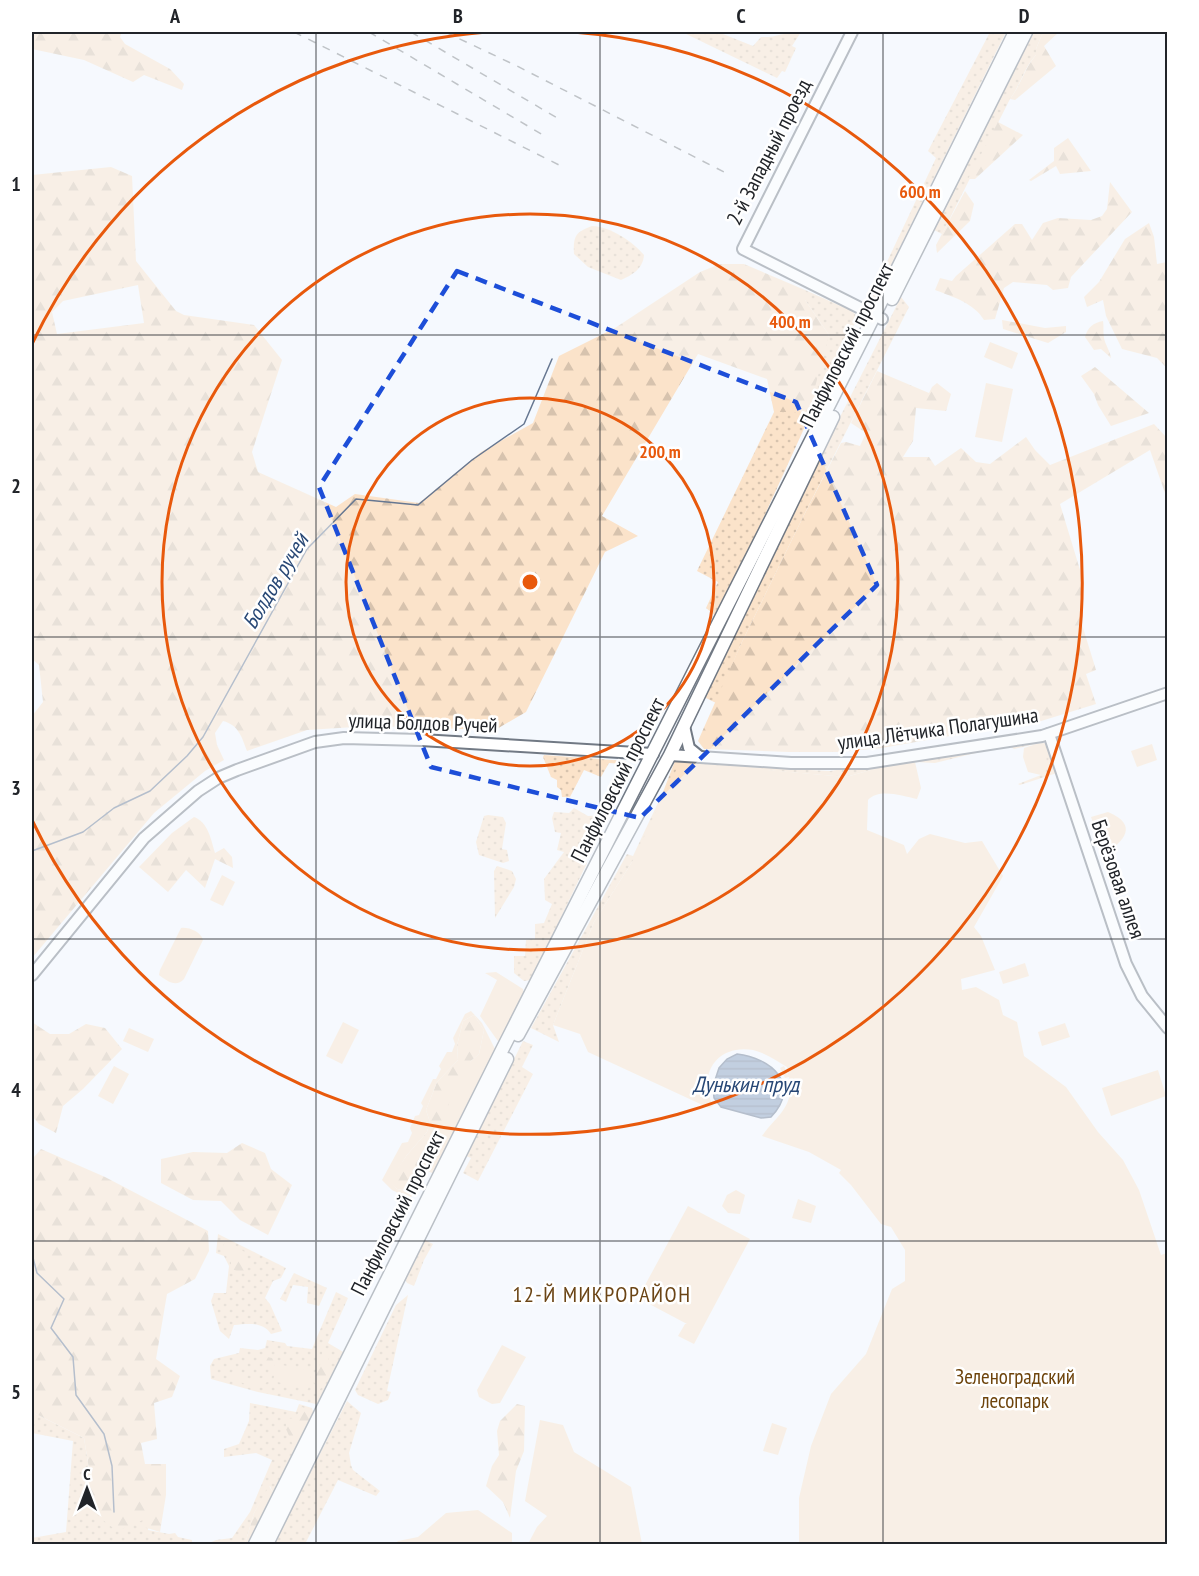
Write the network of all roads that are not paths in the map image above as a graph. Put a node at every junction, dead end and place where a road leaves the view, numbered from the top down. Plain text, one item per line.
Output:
1 (852, 32) edge
2 (1015, 32) edge
3 (1026, 32) edge
4 (878, 318) junction
5 (1167, 693) edge
6 (684, 726) junction
7 (1050, 734) junction
8 (653, 754) junction
9 (670, 755) junction
10 (700, 758) junction
11 (32, 975) edge
12 (1167, 1028) edge
13 (255, 1544) edge
14 (267, 1545) edge

1 - 4 street, 2-й Западный проезд
2 - 4 main road, Панфиловский проспект
3 - 4 main road, Панфиловский проспект
4 - 6 main road, Панфиловский проспект
4 - 8 main road, Панфиловский проспект
5 - 7 street, улица Лётчика Полагушина
6 - 9 main road, Панфиловский проспект
6 - 10 street
7 - 10 street, улица Лётчика Полагушина
7 - 12 street, Берёзовая аллея
8 - 9 main road
8 - 11 street, улица Болдов Ручей
8 - 13 main road, Панфиловский проспект
9 - 10 street, улица Лётчика Полагушина
9 - 14 main road, Панфиловский проспект

